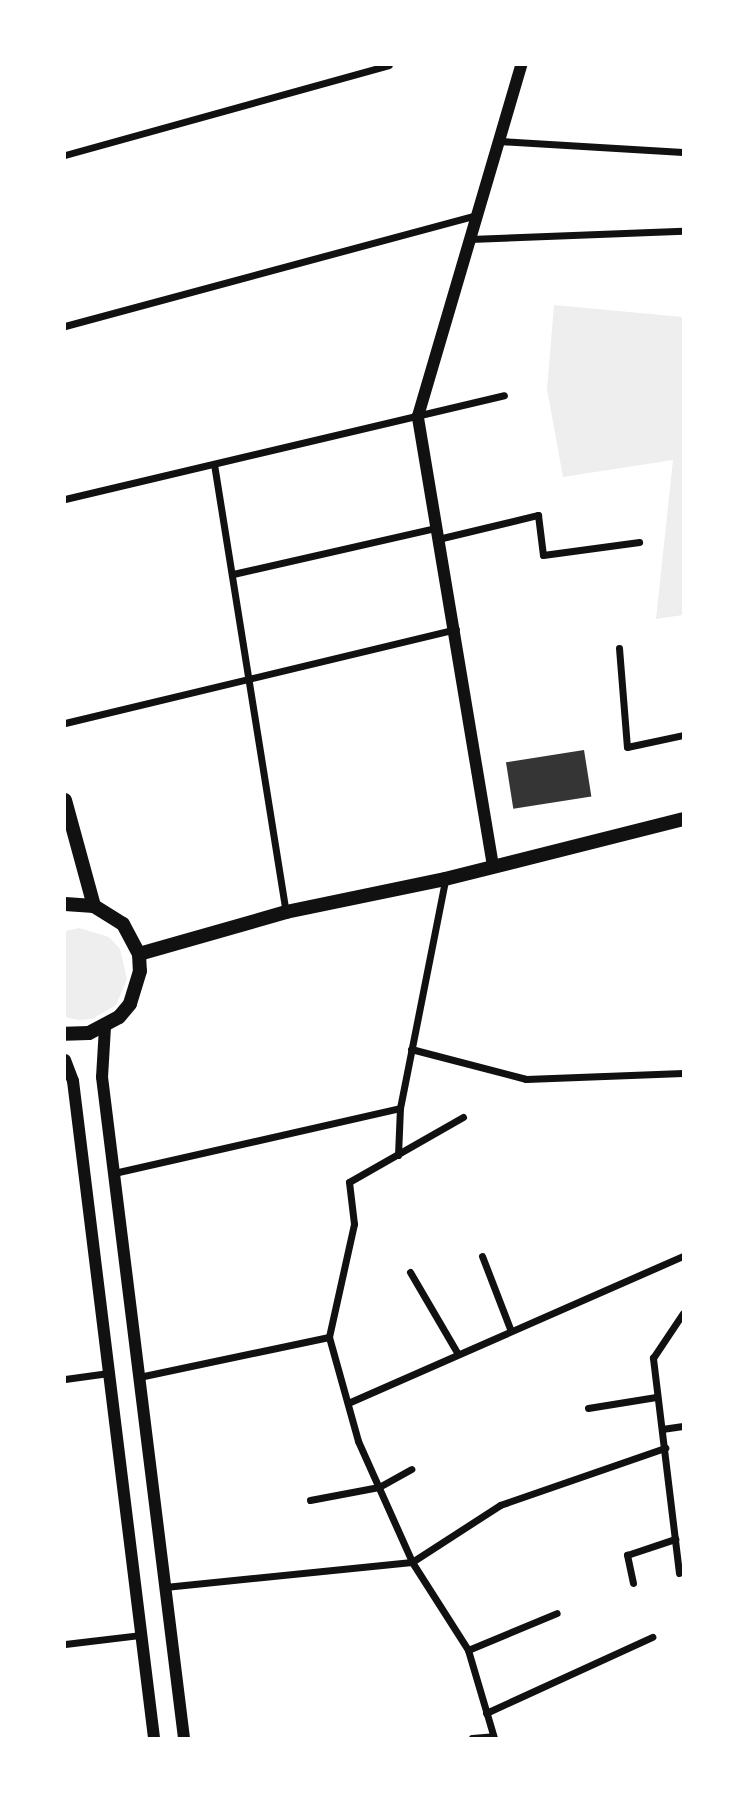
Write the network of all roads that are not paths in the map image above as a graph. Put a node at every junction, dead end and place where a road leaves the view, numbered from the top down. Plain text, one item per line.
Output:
1 (389, 65) edge
2 (521, 65) edge
3 (499, 141) junction
4 (683, 152) edge
5 (65, 155) edge
6 (477, 215) junction
7 (683, 231) edge
8 (470, 239) junction
9 (65, 326) edge
10 (504, 396) dead end
11 (418, 416) junction
12 (214, 464) junction
13 (65, 499) edge
14 (437, 533) junction
15 (639, 542) dead end
16 (233, 574) junction
17 (457, 629) junction
18 (619, 648) dead end
19 (250, 678) junction
20 (65, 723) edge
21 (683, 735) edge
22 (65, 800) edge
23 (683, 819) edge
24 (493, 866) junction
25 (445, 879) junction
26 (65, 904) edge
27 (94, 906) junction
28 (286, 912) junction
29 (139, 954) junction
30 (105, 1027) junction
31 (65, 1034) edge
32 (411, 1049) junction
33 (65, 1060) edge
34 (683, 1073) edge
35 (400, 1108) junction
36 (463, 1117) dead end
37 (398, 1155) junction
38 (114, 1173) junction
39 (482, 1256) dead end
40 (683, 1256) edge
41 (410, 1272) dead end
42 (683, 1313) edge
43 (511, 1331) junction
44 (329, 1337) junction
45 (458, 1354) junction
46 (109, 1373) junction
47 (139, 1377) junction
48 (65, 1379) edge
49 (656, 1397) junction
50 (348, 1403) junction
51 (588, 1408) dead end
52 (683, 1426) edge
53 (662, 1429) junction
54 (665, 1448) junction
55 (411, 1469) dead end
56 (379, 1487) junction
57 (310, 1500) dead end
58 (675, 1539) junction
59 (412, 1562) junction
60 (679, 1573) dead end
61 (633, 1583) dead end
62 (165, 1587) junction
63 (557, 1613) dead end
64 (141, 1635) junction
65 (652, 1637) dead end
66 (65, 1644) edge
67 (468, 1650) junction
68 (486, 1713) junction
69 (494, 1737) edge
70 (154, 1738) edge
71 (184, 1738) edge
72 (472, 1738) edge

1 - 5 street
2 - 3 street
3 - 4 street
3 - 6 street
6 - 8 street
6 - 9 street
7 - 8 street
8 - 11 street
10 - 11 street
11 - 12 street
11 - 14 street
12 - 13 street
12 - 16 street
14 - 15 street
14 - 16 street
14 - 17 street
16 - 19 street
17 - 19 street
17 - 24 street
18 - 21 street
19 - 20 street
19 - 28 street
22 - 27 main road
23 - 24 main road
24 - 25 main road
25 - 28 main road
25 - 32 street
26 - 27 main road
27 - 29 main road
28 - 29 main road
29 - 30 main road
30 - 31 main road
30 - 38 street
32 - 34 street
32 - 35 street
33 - 46 street
35 - 37 street
35 - 38 street
36 - 37 street
37 - 44 street
38 - 47 street
39 - 43 street
40 - 43 street
41 - 45 street
42 - 49 street
43 - 45 street
44 - 47 street
44 - 50 street
45 - 50 street
46 - 48 street
46 - 64 street
47 - 62 street
49 - 51 street
49 - 53 street
50 - 56 street
52 - 53 street
53 - 54 street
54 - 58 street
54 - 59 street
55 - 56 street
56 - 57 street
56 - 59 street
58 - 60 street
58 - 61 street
59 - 62 street
59 - 67 street
62 - 71 street
63 - 67 street
64 - 66 street
64 - 70 street
65 - 68 street
67 - 68 street
68 - 69 street
69 - 72 street

